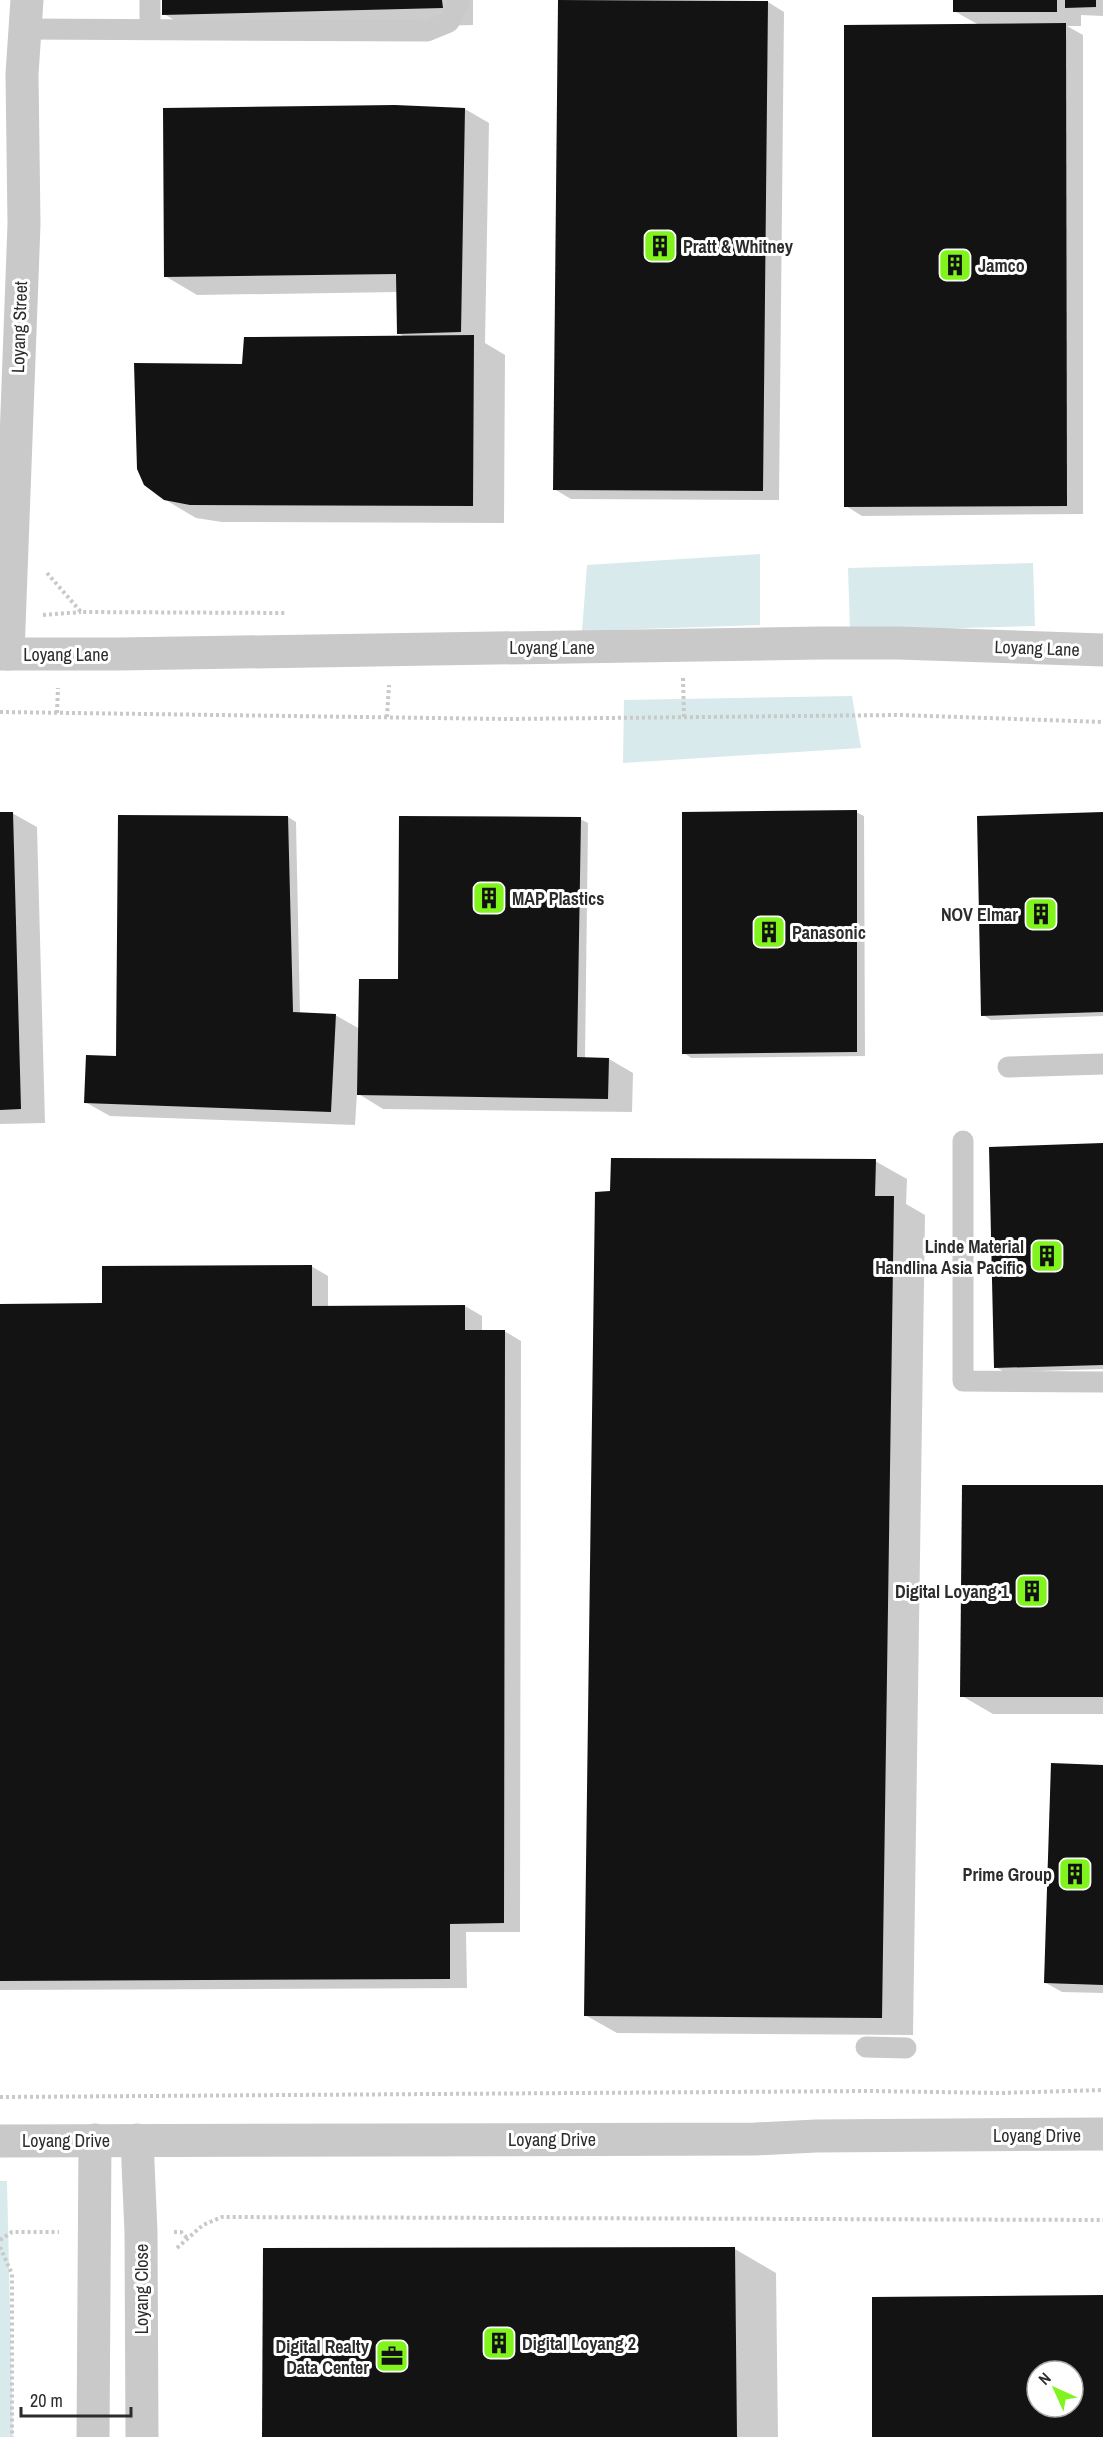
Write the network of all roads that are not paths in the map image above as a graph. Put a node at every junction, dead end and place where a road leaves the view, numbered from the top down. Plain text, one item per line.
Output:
1 (150, 0) edge
2 (459, 0) edge
3 (26, 14) edge
4 (150, 28) junction
5 (1103, 650) edge
6 (4, 654) edge
7 (1103, 1064) edge
8 (1008, 1067) dead end
9 (963, 1141) dead end
10 (1103, 1382) edge
11 (866, 2047) dead end
12 (906, 2048) dead end
13 (1103, 2134) edge
14 (0, 2140) edge
15 (95, 2140) junction
16 (137, 2140) junction
17 (93, 2437) edge
18 (142, 2437) edge

1 - 4 lane
2 - 4 lane
3 - 4 lane
3 - 6 street, Loyang Street
5 - 6 street, Loyang Lane
7 - 8 lane
9 - 10 lane
11 - 12 lane
13 - 16 street, Loyang Drive
14 - 15 street, Loyang Drive
15 - 16 street, Loyang Drive
15 - 17 street
16 - 18 street, Loyang Close

